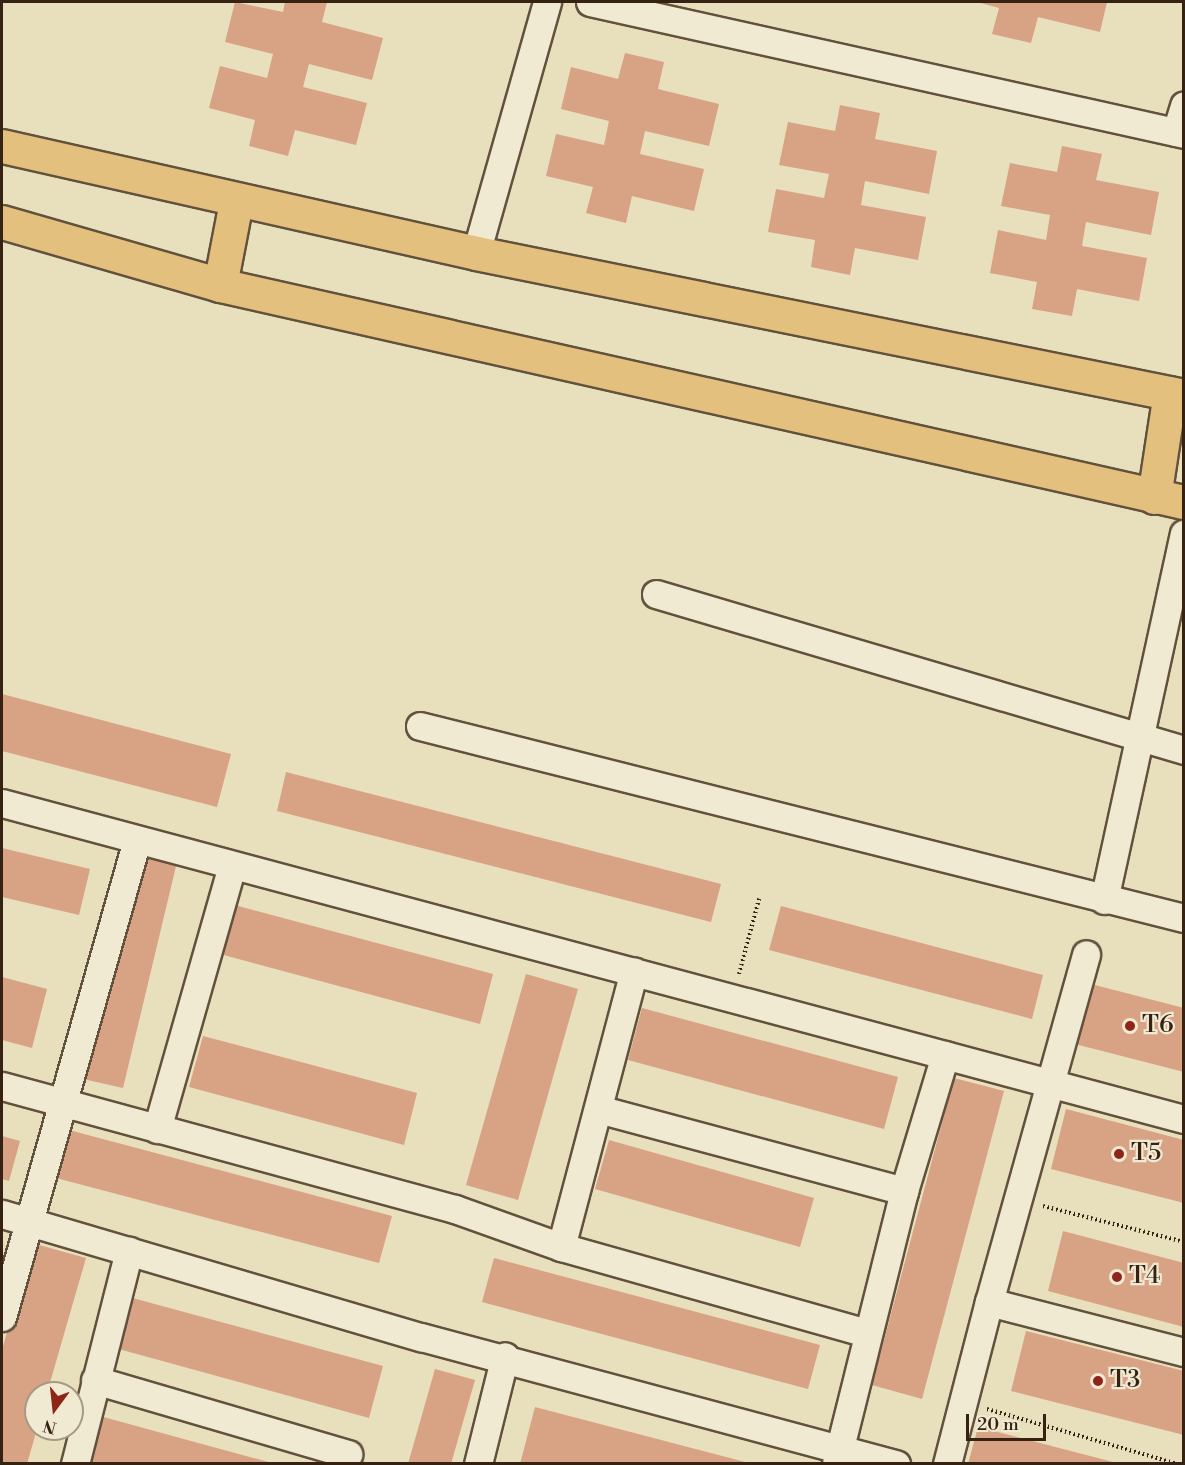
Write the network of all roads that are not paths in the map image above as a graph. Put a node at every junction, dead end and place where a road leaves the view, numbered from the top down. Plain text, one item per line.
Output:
1 (547, 2) edge
2 (590, 2) edge
3 (1184, 105) edge
4 (1180, 133) edge
5 (2, 146) edge
6 (236, 202) junction
7 (2, 222) edge
8 (476, 253) junction
9 (220, 285) junction
10 (1177, 395) edge
11 (1169, 499) edge
12 (1184, 534) edge
13 (656, 594) dead end
14 (420, 726) dead end
15 (1137, 736) junction
16 (1184, 750) edge
17 (2, 803) edge
18 (137, 840) junction
19 (232, 865) junction
20 (1104, 900) junction
21 (1184, 918) edge
22 (1086, 954) dead end
23 (634, 971) junction
24 (945, 1055) junction
25 (1048, 1082) junction
26 (2, 1086) edge
27 (66, 1104) junction
28 (598, 1109) junction
29 (1184, 1119) edge
30 (157, 1129) junction
31 (904, 1191) junction
32 (2, 1214) edge
33 (30, 1222) junction
34 (561, 1247) junction
35 (129, 1251) junction
36 (989, 1302) junction
37 (2, 1317) edge
38 (867, 1333) junction
39 (1184, 1352) edge
40 (505, 1356) junction
41 (95, 1380) junction
42 (348, 1454) dead end
43 (838, 1456) edge
44 (75, 1464) edge
45 (478, 1464) edge
46 (896, 1464) edge
47 (947, 1464) edge

1 - 8 street
2 - 4 street
3 - 4 street
5 - 6 main road
6 - 8 main road
6 - 9 main road
7 - 9 main road
8 - 10 main road
9 - 11 main road
10 - 11 main road
12 - 15 street
13 - 15 street
14 - 20 street
15 - 16 street
15 - 20 street
17 - 18 street
18 - 19 street
18 - 27 street
19 - 23 street
19 - 30 street
20 - 21 street
22 - 25 street
23 - 24 street
23 - 28 street
24 - 25 street
24 - 31 street
25 - 29 street
25 - 36 street
26 - 27 street
27 - 30 street
27 - 33 street
28 - 31 street
28 - 34 street
30 - 34 street
31 - 38 street
32 - 33 street
33 - 35 street
33 - 37 street
34 - 38 street
35 - 40 street
35 - 41 street
36 - 39 street
36 - 47 street
38 - 43 street
40 - 43 street
40 - 45 street
41 - 42 street
41 - 44 street
43 - 46 street

